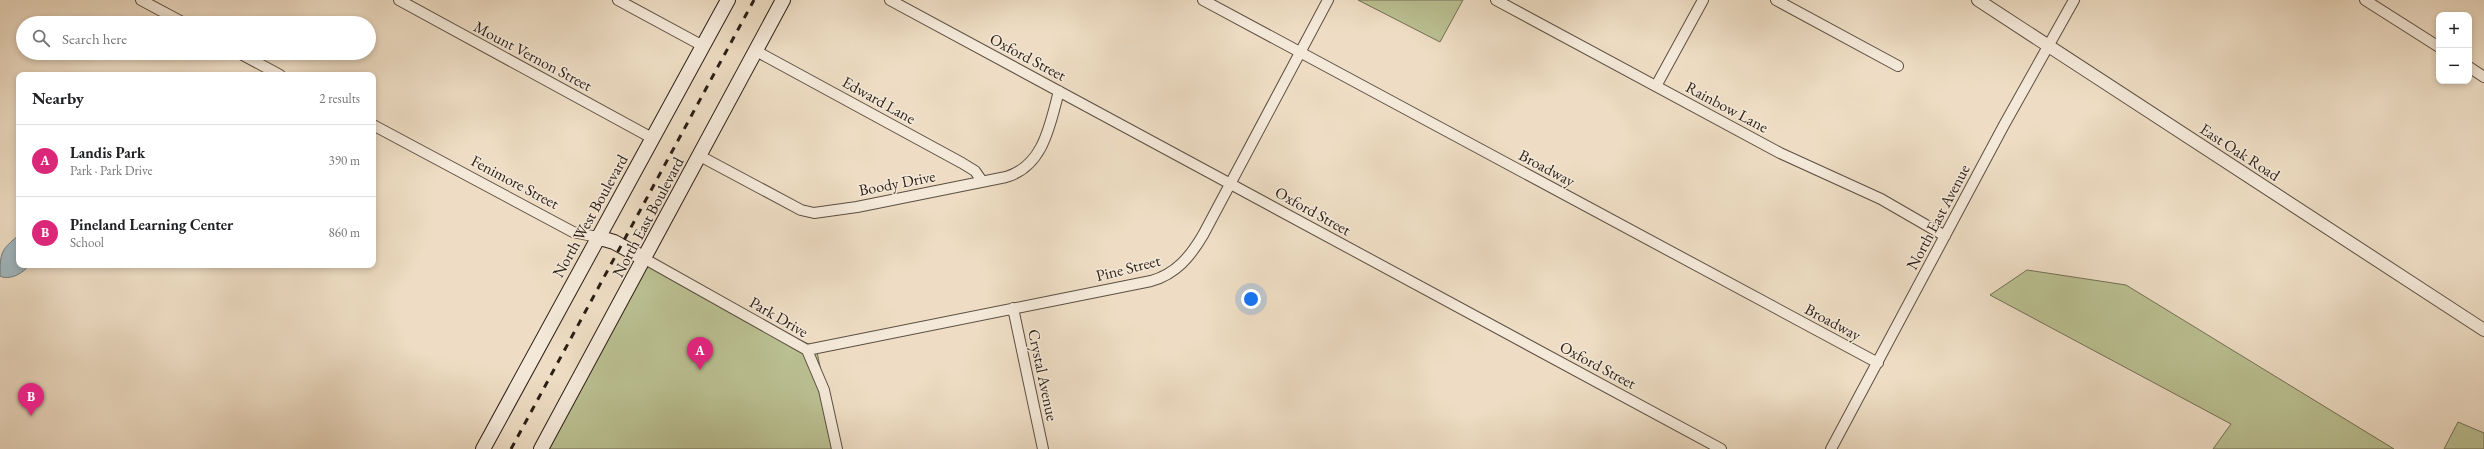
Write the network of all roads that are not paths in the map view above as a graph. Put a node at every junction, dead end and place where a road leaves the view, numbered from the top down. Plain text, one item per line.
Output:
1 (141, 0) edge
2 (399, 0) edge
3 (618, 0) edge
4 (728, 0) edge
5 (784, 0) edge
6 (890, 0) edge
7 (1203, 0) edge
8 (1328, 0) edge
9 (1496, 0) edge
10 (1702, 0) edge
11 (1776, 0) edge
12 (1978, 0) edge
13 (2074, 0) edge
14 (2365, 0) edge
15 (171, 16) edge
16 (2436, 45) edge
17 (703, 46) junction
18 (2048, 46) junction
19 (756, 51) junction
20 (1300, 52) junction
21 (252, 60) edge
22 (1898, 66) dead end
23 (2472, 69) edge
24 (274, 72) edge
25 (2484, 77) edge
26 (1656, 86) junction
27 (1059, 91) junction
28 (376, 127) edge
29 (652, 138) junction
30 (700, 156) junction
31 (982, 181) junction
32 (1230, 183) junction
33 (1945, 236) junction
34 (597, 237) junction
35 (645, 259) junction
36 (1013, 308) junction
37 (2484, 330) edge
38 (807, 350) junction
39 (1878, 363) junction
40 (483, 449) edge
41 (541, 449) edge
42 (837, 449) edge
43 (1044, 449) edge
44 (1721, 449) edge
45 (1831, 449) edge

1 - 15 street
2 - 29 street, Mount Vernon Street
3 - 17 street
4 - 17 main road, North West Boulevard
5 - 19 main road, North East Boulevard
6 - 27 street, Oxford Street
7 - 20 street, Broadway
8 - 20 street, Pine Street
9 - 26 street, Rainbow Lane
10 - 26 street
11 - 22 street
12 - 18 street, East Oak Road
13 - 18 street, North East Avenue
14 - 16 street
17 - 29 main road, North West Boulevard
18 - 33 street, North East Avenue
18 - 37 street, East Oak Road
19 - 30 main road, North East Boulevard
19 - 31 street, Edward Lane
20 - 32 street, Pine Street
20 - 39 street, Broadway
21 - 24 street
23 - 25 street
26 - 33 street, Rainbow Lane
27 - 31 street, Boody Drive
27 - 32 street, Oxford Street
28 - 34 street, Fenimore Street
29 - 34 main road, North West Boulevard
30 - 31 street, Boody Drive
30 - 35 main road, North East Boulevard
32 - 36 street, Pine Street
32 - 44 street, Oxford Street
33 - 39 street, North East Avenue
34 - 35 main road, Fenimore Street
34 - 40 main road, North West Boulevard
35 - 38 street, Park Drive
35 - 41 main road, North East Boulevard
36 - 38 street, Pine Street
36 - 43 street, Crystal Avenue
38 - 42 street, Park Drive
39 - 45 street, North East Avenue

